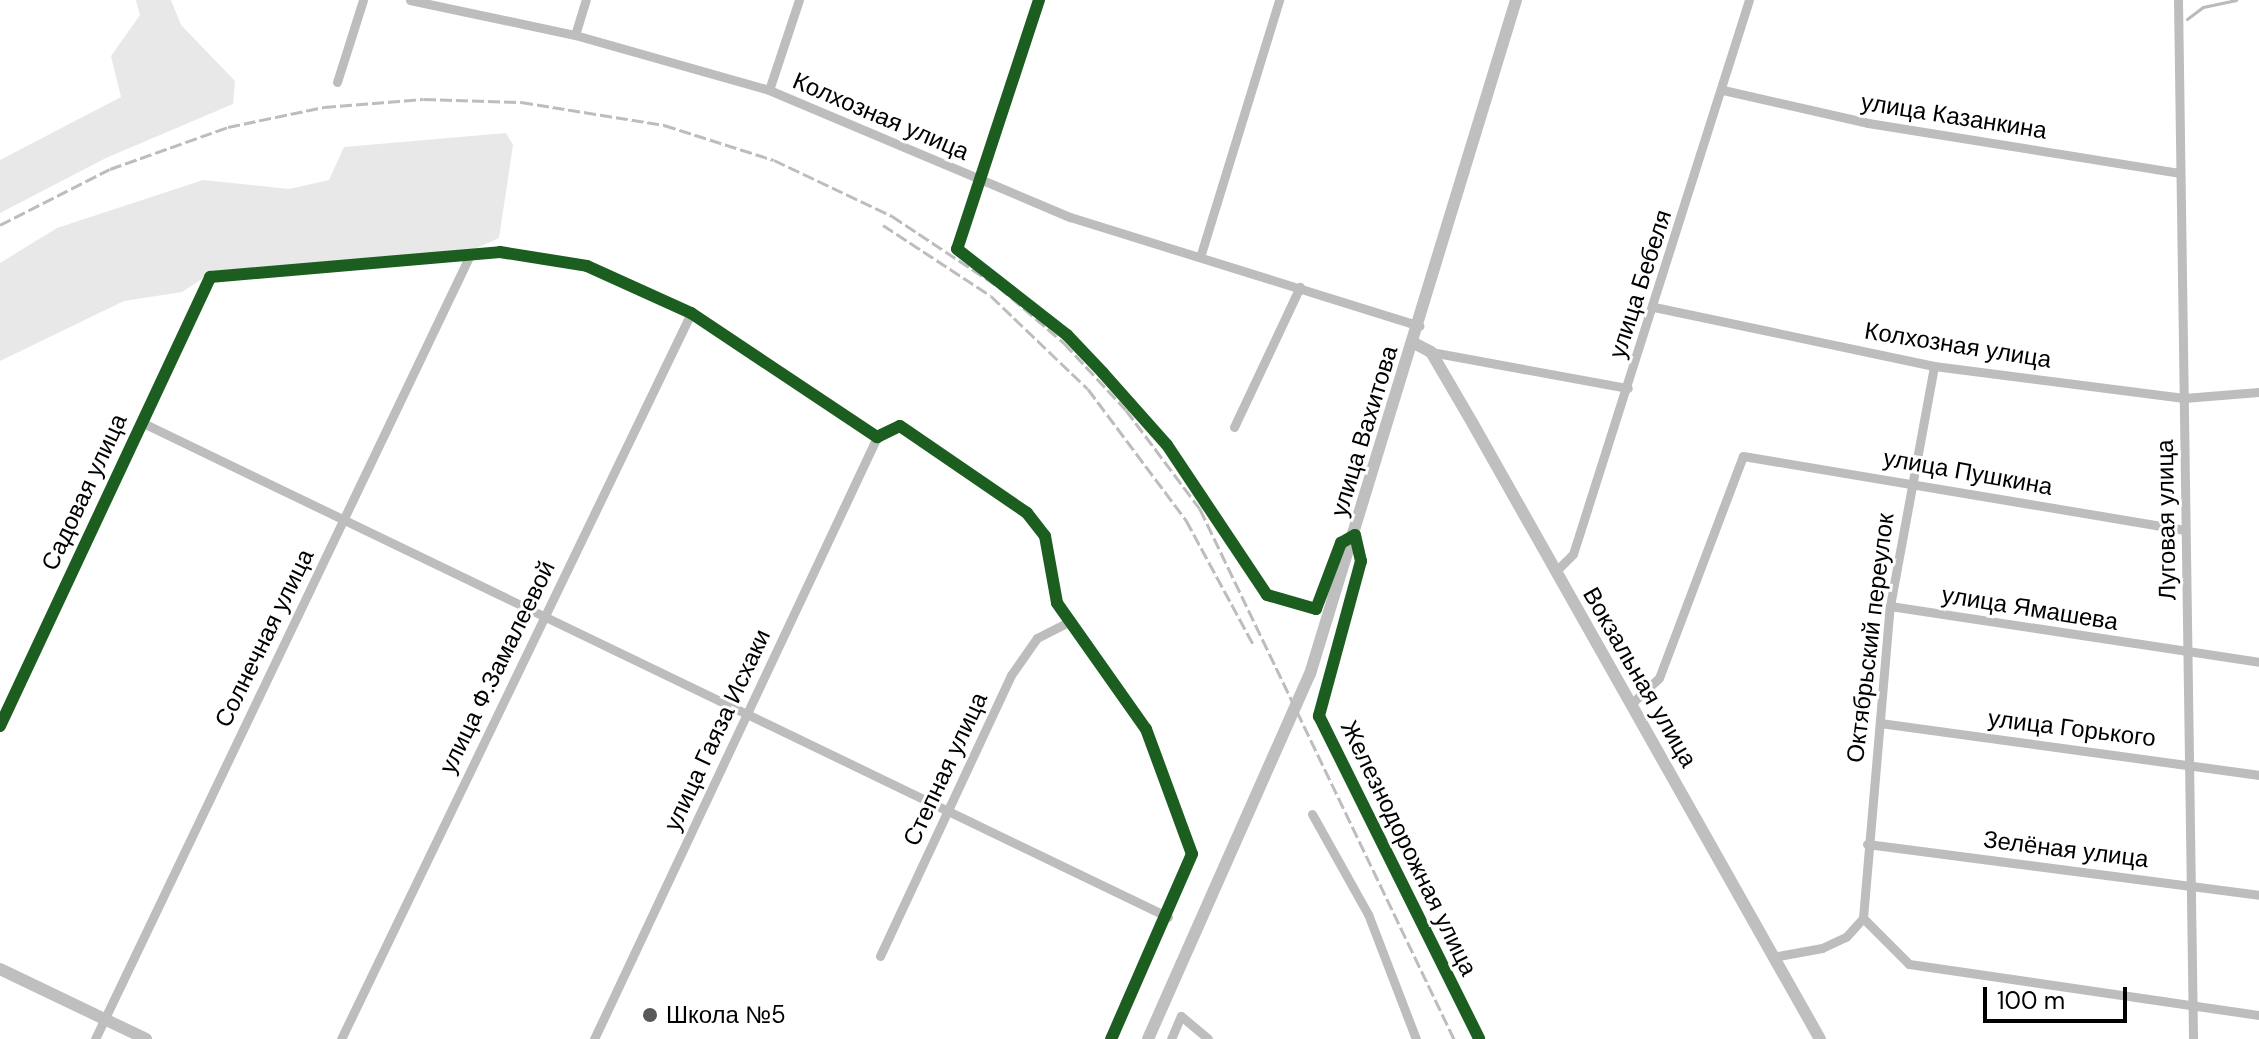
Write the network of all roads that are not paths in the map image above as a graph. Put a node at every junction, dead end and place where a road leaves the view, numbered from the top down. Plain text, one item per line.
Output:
1 (363, 0) edge
2 (410, 0) edge
3 (586, 0) edge
4 (799, 0) edge
5 (1039, 0) edge
6 (1279, 0) edge
7 (1516, 0) edge
8 (1749, 0) edge
9 (2178, 0) edge
10 (575, 35) junction
11 (337, 82) dead end
12 (769, 90) junction
13 (1723, 90) junction
14 (2179, 173) junction
15 (979, 180) junction
16 (1201, 254) junction
17 (470, 255) junction
18 (1300, 287) junction
19 (1654, 307) junction
20 (691, 313) junction
21 (1419, 326) junction
22 (1414, 343) junction
23 (1431, 352) junction
24 (1934, 366) junction
25 (1628, 388) junction
26 (2259, 392) edge
27 (2184, 398) junction
28 (141, 422) junction
29 (1234, 427) dead end
30 (877, 437) junction
31 (1908, 482) junction
32 (344, 520) junction
33 (2185, 530) junction
34 (1355, 535) junction
35 (1555, 572) junction
36 (1890, 606) junction
37 (542, 619) junction
38 (1071, 621) junction
39 (2187, 653) junction
40 (2259, 662) edge
41 (1631, 704) junction
42 (746, 715) junction
43 (1880, 723) junction
44 (0, 726) edge
45 (2189, 763) junction
46 (2259, 775) edge
47 (1312, 814) dead end
48 (947, 815) junction
49 (1867, 844) junction
50 (2191, 886) junction
51 (2259, 895) edge
52 (1168, 917) junction
53 (1863, 918) junction
54 (880, 956) dead end
55 (1773, 957) junction
56 (0, 969) edge
57 (2194, 1008) junction
58 (2259, 1015) edge
59 (104, 1019) junction
60 (95, 1039) edge
61 (146, 1039) edge
62 (341, 1039) edge
63 (594, 1039) edge
64 (1111, 1039) edge
65 (1148, 1039) edge
66 (1171, 1039) edge
67 (1208, 1039) edge
68 (1416, 1039) edge
69 (1479, 1039) edge
70 (1820, 1039) edge
71 (2193, 1039) edge

1 - 11 street
2 - 10 street, Колхозная улица
3 - 10 street
4 - 12 street
5 - 15 street
6 - 16 street
7 - 21 main road, улица Вахитова
8 - 13 street, улица Бебеля
9 - 14 street, Луговая улица
10 - 12 street, Колхозная улица
12 - 15 street, Колхозная улица
13 - 14 street, улица Казанкина
13 - 19 street, улица Бебеля
14 - 27 street, Луговая улица
15 - 16 street, Колхозная улица
15 - 34 street
16 - 18 street, Колхозная улица
17 - 20 street
17 - 28 street, Садовая улица
17 - 32 street, Солнечная улица
18 - 21 street, Колхозная улица
18 - 29 street
19 - 24 street, Колхозная улица
19 - 25 street, улица Бебеля
20 - 30 street
20 - 37 street, улица Ф.Замалеевой
21 - 22 main road, улица Вахитова
22 - 23 main road
22 - 34 main road, улица Вахитова
23 - 25 street
23 - 35 main road, Вокзальная улица
24 - 27 street, Колхозная улица
24 - 31 street, Октябрьский переулок
25 - 35 street, улица Бебеля
26 - 27 street, Колхозная улица
27 - 33 street, Луговая улица
28 - 32 street
28 - 44 street, Садовая улица
30 - 38 street
30 - 42 street, улица Гаяза Исхаки
31 - 33 street, улица Пушкина
31 - 36 street, Октябрьский переулок
31 - 41 street, улица Пушкина
32 - 37 street
32 - 59 street, Солнечная улица
33 - 39 street, Луговая улица
34 - 65 main road, улица Вахитова
34 - 69 street, Железнодорожная улица
35 - 41 main road, Вокзальная улица
36 - 39 street, улица Ямашева
36 - 43 street, Октябрьский переулок
37 - 42 street
37 - 62 street, улица Ф.Замалеевой
38 - 48 street, Степная улица
38 - 52 street
39 - 40 street, улица Ямашева
39 - 45 street, Луговая улица
41 - 55 main road, Вокзальная улица
42 - 48 street
42 - 63 street, улица Гаяза Исхаки
43 - 45 street, улица Горького
43 - 49 street, Октябрьский переулок
45 - 46 street, улица Горького
45 - 50 street, Луговая улица
47 - 68 street
48 - 52 street
48 - 54 street, Степная улица
49 - 50 street, Зелёная улица
49 - 53 street, Октябрьский переулок
50 - 51 street, Зелёная улица
50 - 57 street, Луговая улица
52 - 64 street
53 - 55 street
53 - 57 street
55 - 70 main road, Вокзальная улица
56 - 59 main road
57 - 58 street
57 - 71 street, Луговая улица
59 - 60 street, Солнечная улица
59 - 61 main road
66 - 67 street

